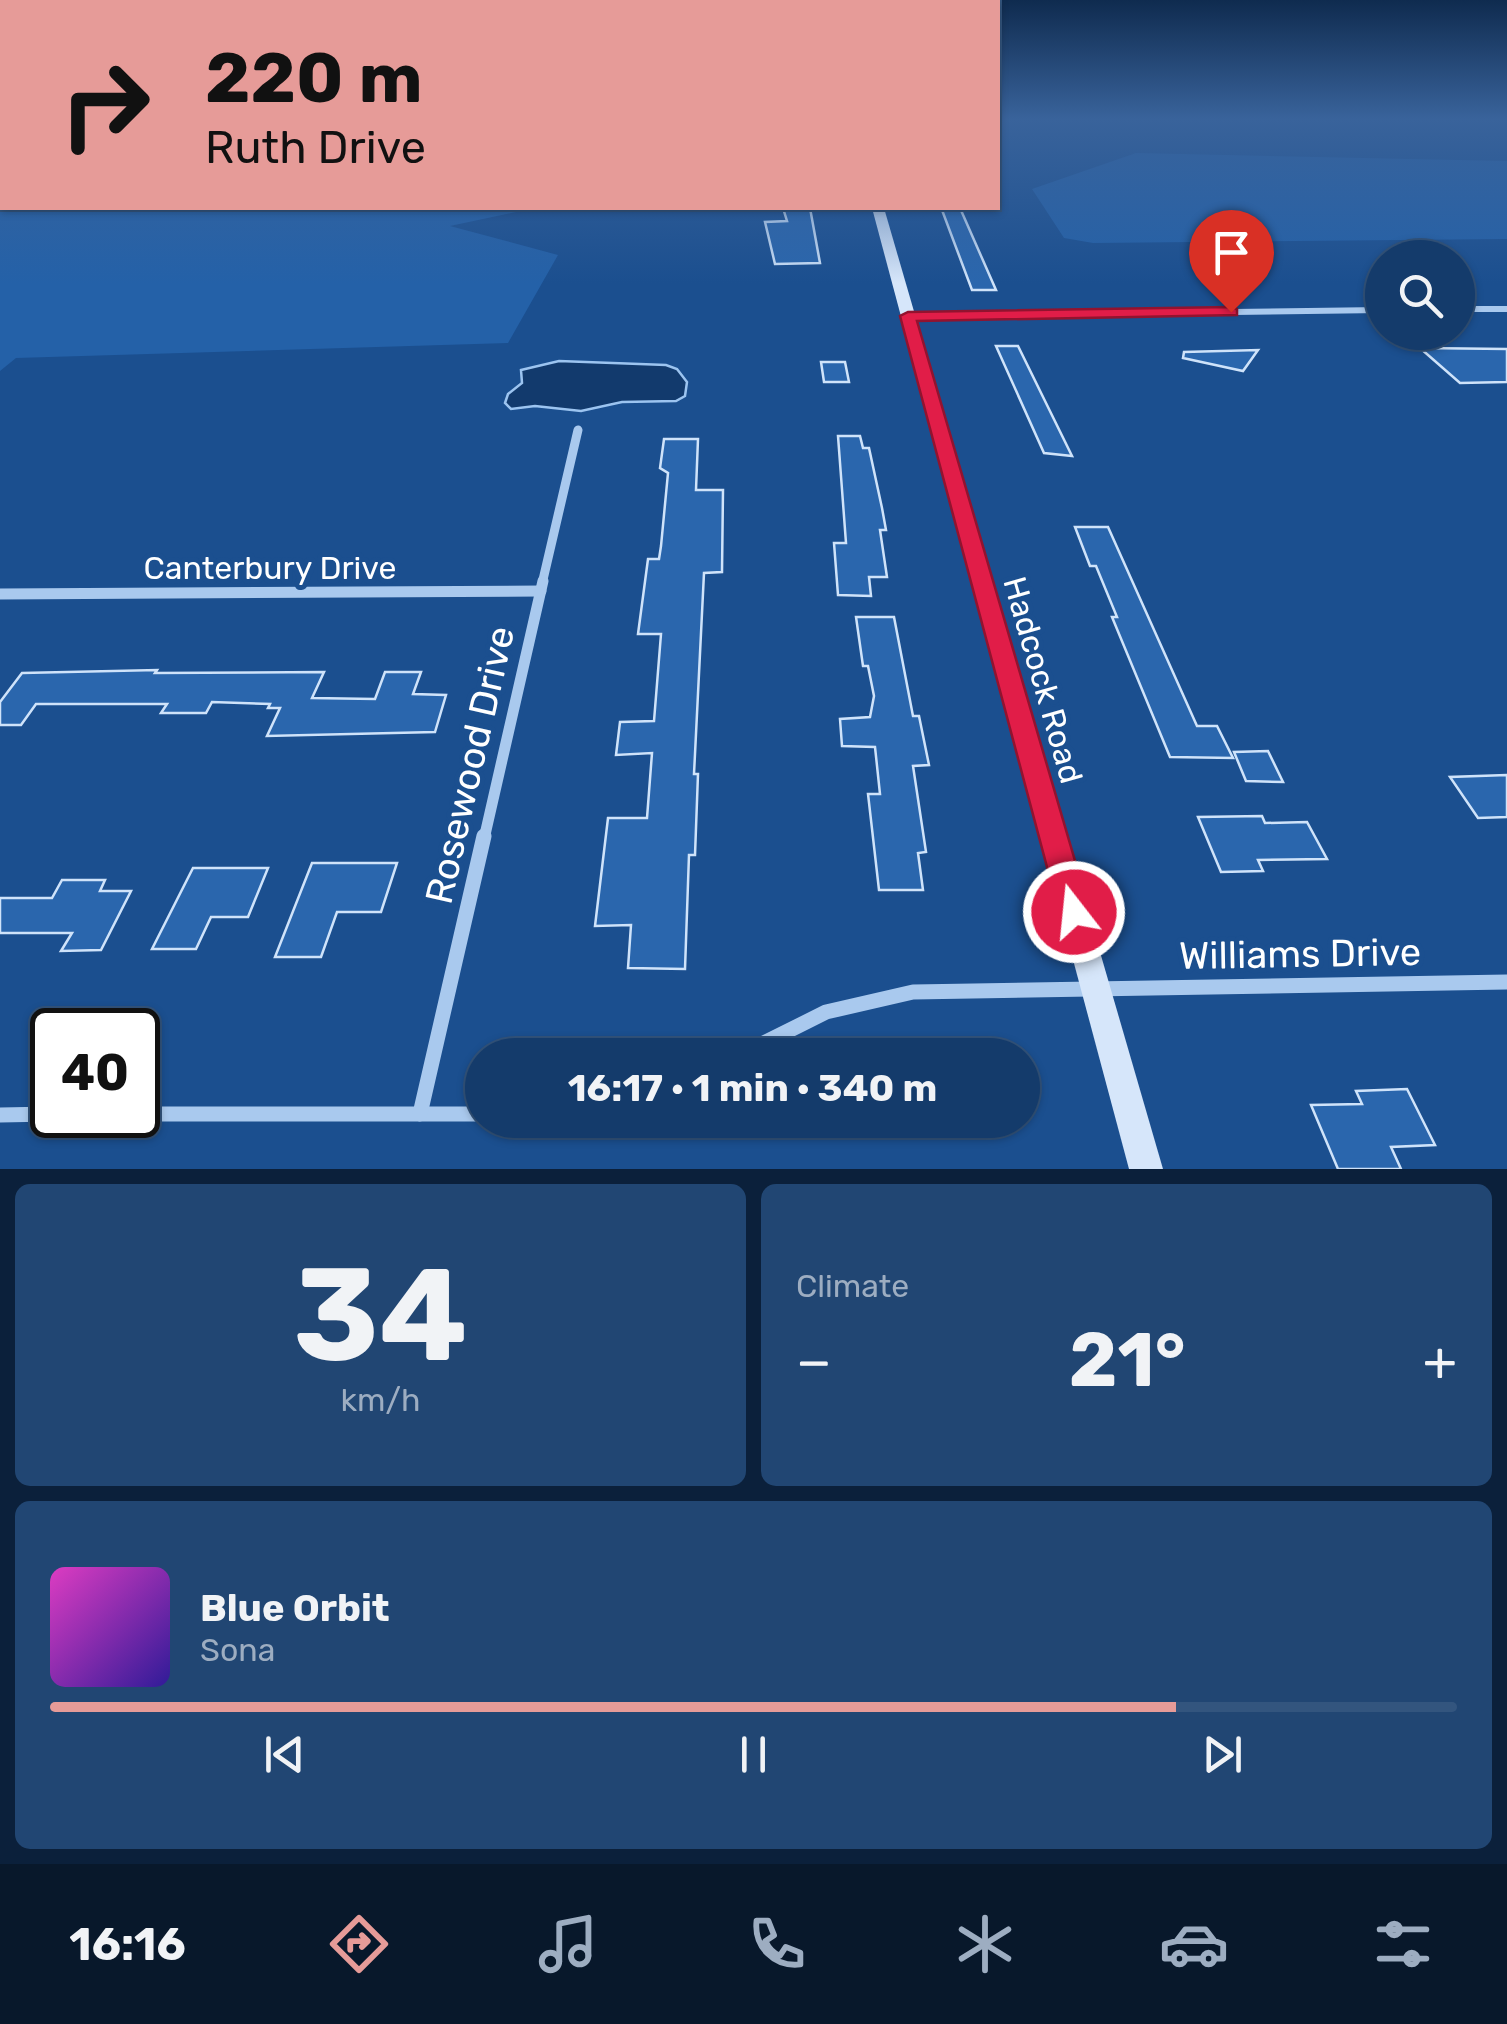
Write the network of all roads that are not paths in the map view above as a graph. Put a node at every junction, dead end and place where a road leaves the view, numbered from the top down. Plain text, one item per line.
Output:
1 (879, 210) edge
2 (1475, 309) edge
3 (1507, 309) edge
4 (1365, 310) edge
5 (908, 316) junction
6 (578, 430) dead end
7 (541, 591) junction
8 (0, 594) edge
9 (1507, 982) edge
10 (1095, 988) junction
11 (774, 1038) edge
12 (0, 1114) edge
13 (30, 1114) edge
14 (160, 1114) edge
15 (420, 1114) junction
16 (465, 1114) edge
17 (1146, 1169) edge

1 - 5 street, Hadcock Road
2 - 3 street
4 - 5 street
5 - 10 street, Hadcock Road
6 - 7 street, Rosewood Drive
7 - 8 street, Canterbury Drive
7 - 15 street, Rosewood Drive
9 - 10 street, Williams Drive
10 - 11 street, Williams Drive
10 - 17 street, Hadcock Road
12 - 13 street
14 - 15 street
15 - 16 street

